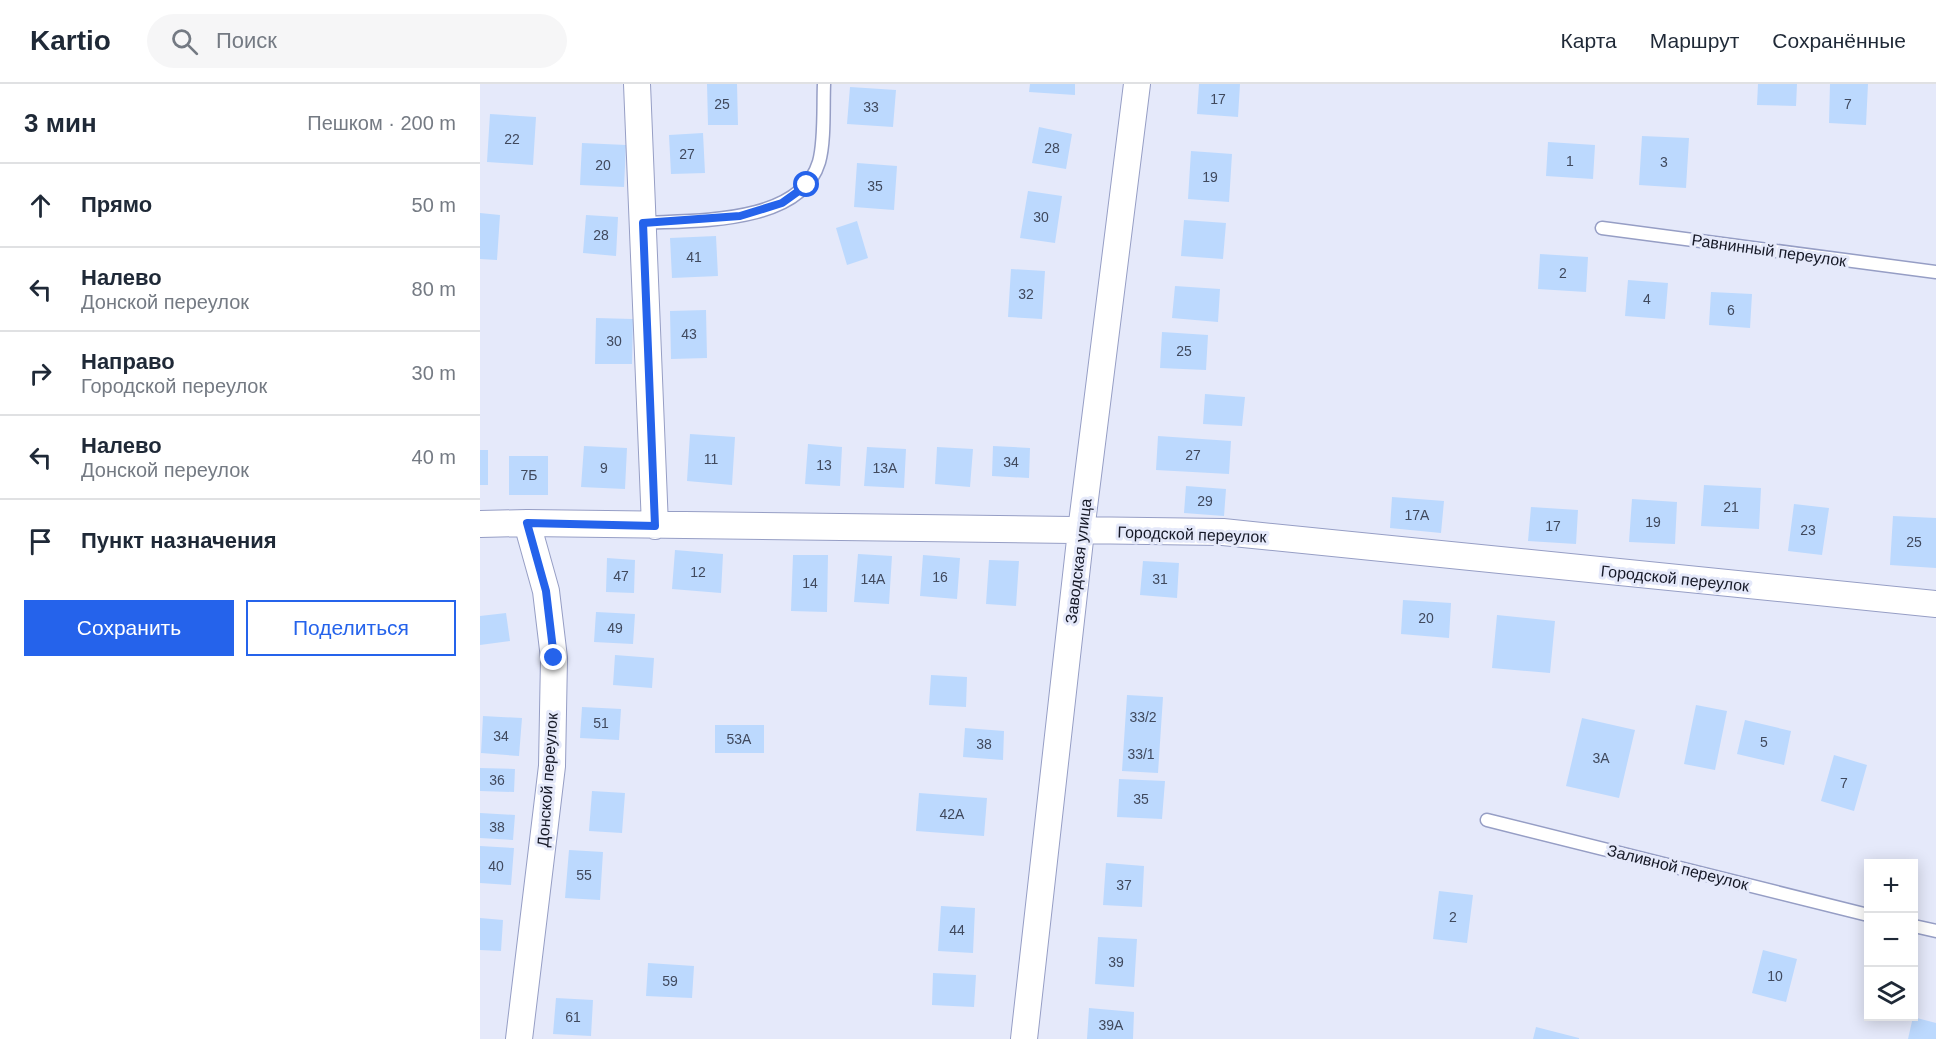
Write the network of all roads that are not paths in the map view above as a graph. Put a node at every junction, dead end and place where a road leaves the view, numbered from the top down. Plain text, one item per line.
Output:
1 (637, 84) edge
2 (824, 84) edge
3 (1137, 84) edge
4 (643, 223) junction
5 (1602, 228) dead end
6 (1936, 272) edge
7 (527, 523) junction
8 (480, 524) edge
9 (655, 526) junction
10 (1081, 531) junction
11 (1936, 604) edge
12 (1487, 820) dead end
13 (1864, 914) edge
14 (1918, 927) edge
15 (1936, 931) edge
16 (519, 1039) edge
17 (1024, 1039) edge

1 - 4 street
2 - 4 lane
3 - 10 street, Заводская улица
4 - 9 street
5 - 6 lane, Равнинный переулок
7 - 8 street, Городской переулок
7 - 9 street, Городской переулок
7 - 16 street, Донской переулок
9 - 10 street, Городской переулок
10 - 11 street, Городской переулок
10 - 17 street, Заводская улица
12 - 13 lane, Заливной переулок
14 - 15 lane

